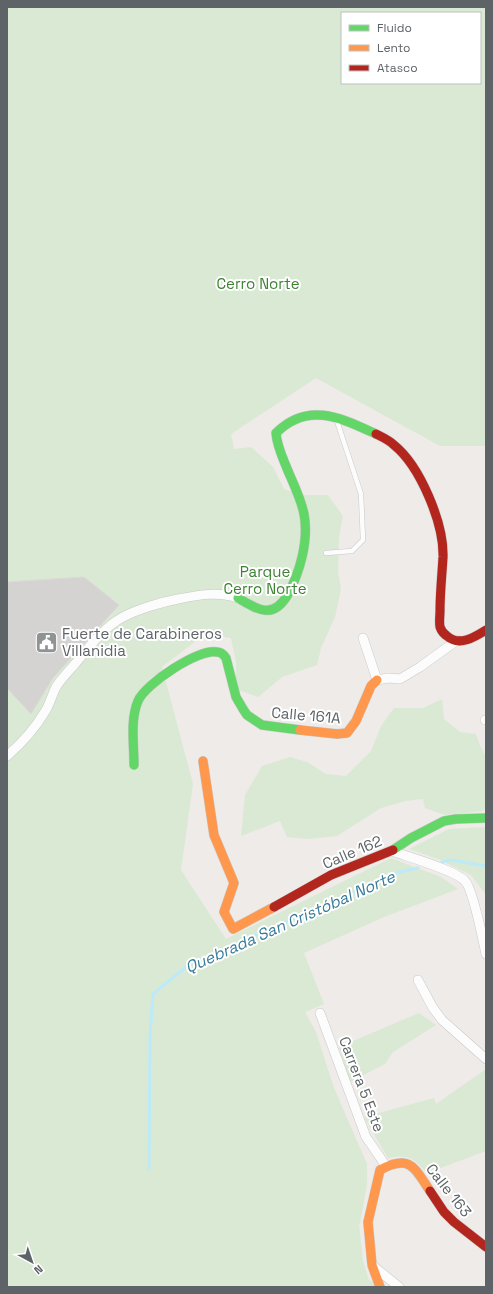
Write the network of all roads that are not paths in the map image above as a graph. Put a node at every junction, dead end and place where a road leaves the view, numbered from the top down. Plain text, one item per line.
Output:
1 (335, 417) junction
2 (326, 553) dead end
3 (486, 630) edge
4 (363, 638) dead end
5 (456, 641) junction
6 (377, 680) junction
7 (7, 756) edge
8 (203, 761) dead end
9 (134, 765) dead end
10 (486, 818) edge
11 (392, 851) junction
12 (486, 954) edge
13 (418, 980) dead end
14 (320, 1013) dead end
15 (486, 1059) edge
16 (386, 1166) junction
17 (486, 1247) edge
18 (372, 1265) junction
19 (380, 1287) edge
20 (399, 1287) edge

1 - 2 lane
1 - 5 street
1 - 7 street
3 - 5 street
4 - 6 street
5 - 6 street
6 - 9 street, Calle 161A
8 - 11 street, Calle 162
10 - 11 street, Calle 162
11 - 12 street
13 - 15 street
14 - 16 street, Carrera 5 Este
16 - 17 street, Calle 163
16 - 18 street
18 - 19 street
18 - 20 street

